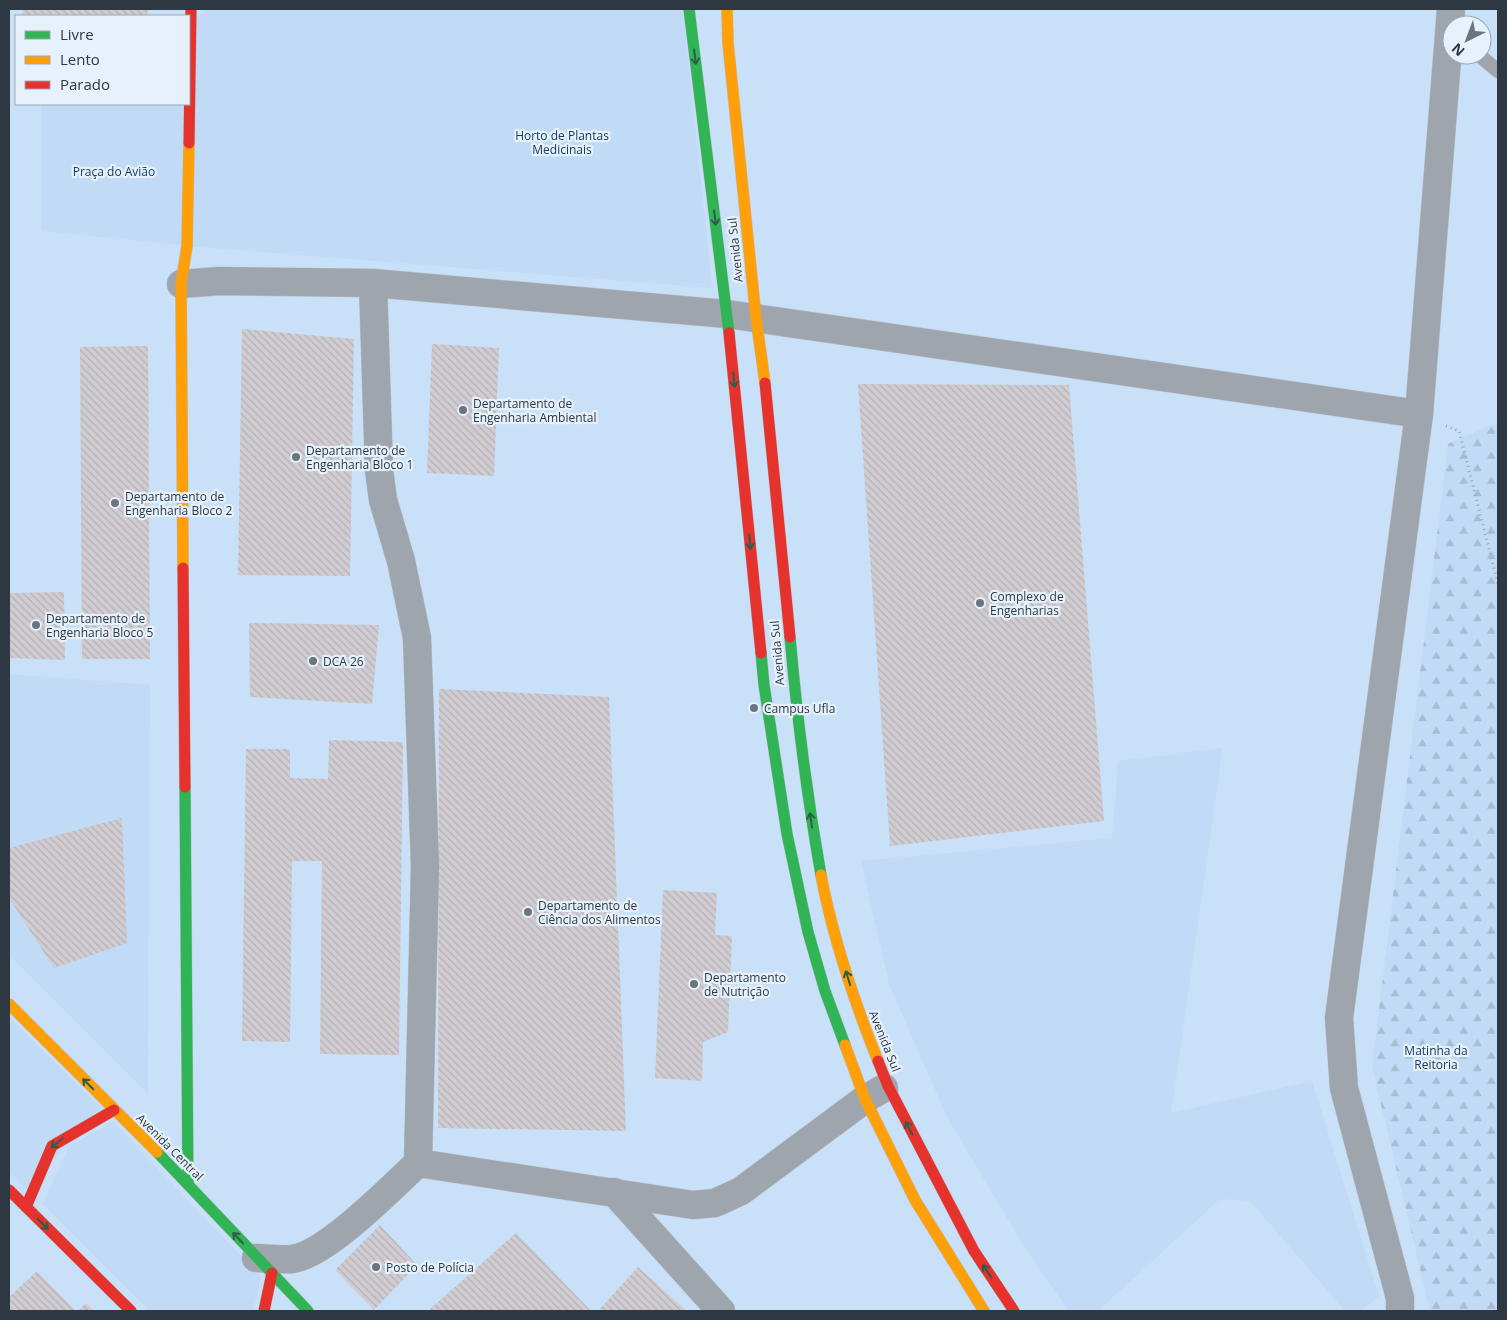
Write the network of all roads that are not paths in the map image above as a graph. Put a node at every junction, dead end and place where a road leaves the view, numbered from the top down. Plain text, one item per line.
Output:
1 (199, 9) edge
2 (689, 9) edge
3 (727, 9) edge
4 (191, 15) edge
5 (1447, 65) edge
6 (190, 73) edge
7 (189, 105) edge
8 (373, 283) junction
9 (181, 284) junction
10 (727, 314) junction
11 (756, 318) junction
12 (1419, 414) junction
13 (9, 1004) edge
14 (877, 1092) junction
15 (114, 1110) junction
16 (418, 1164) junction
17 (188, 1184) junction
18 (9, 1190) edge
19 (614, 1192) junction
20 (26, 1207) junction
21 (264, 1266) junction
22 (131, 1311) edge
23 (264, 1311) edge
24 (308, 1311) edge
25 (721, 1311) edge
26 (984, 1311) edge
27 (1014, 1311) edge
28 (1400, 1311) edge

1 - 4 lane
2 -> 10 street, Avenida Sul
3 - 11 street, Avenida Sul
4 - 6 street
5 - 12 street
7 - 9 street
8 - 9 street
8 - 10 street
8 - 16 street
9 - 17 street
10 - 11 street
10 -> 14 street, Avenida Sul
11 - 12 street
14 -> 11 street, Avenida Sul
12 - 28 street
15 -> 13 street, Avenida Central
14 - 19 street
14 - 26 street, Avenida Sul
27 -> 14 street, Avenida Sul
15 - 17 street, Avenida Central
15 -> 20 street
16 - 19 street
16 - 21 street
21 -> 17 street, Avenida Central
18 - 20 street
19 - 25 street
20 -> 22 street
21 - 23 street
21 - 24 street, Avenida Central

